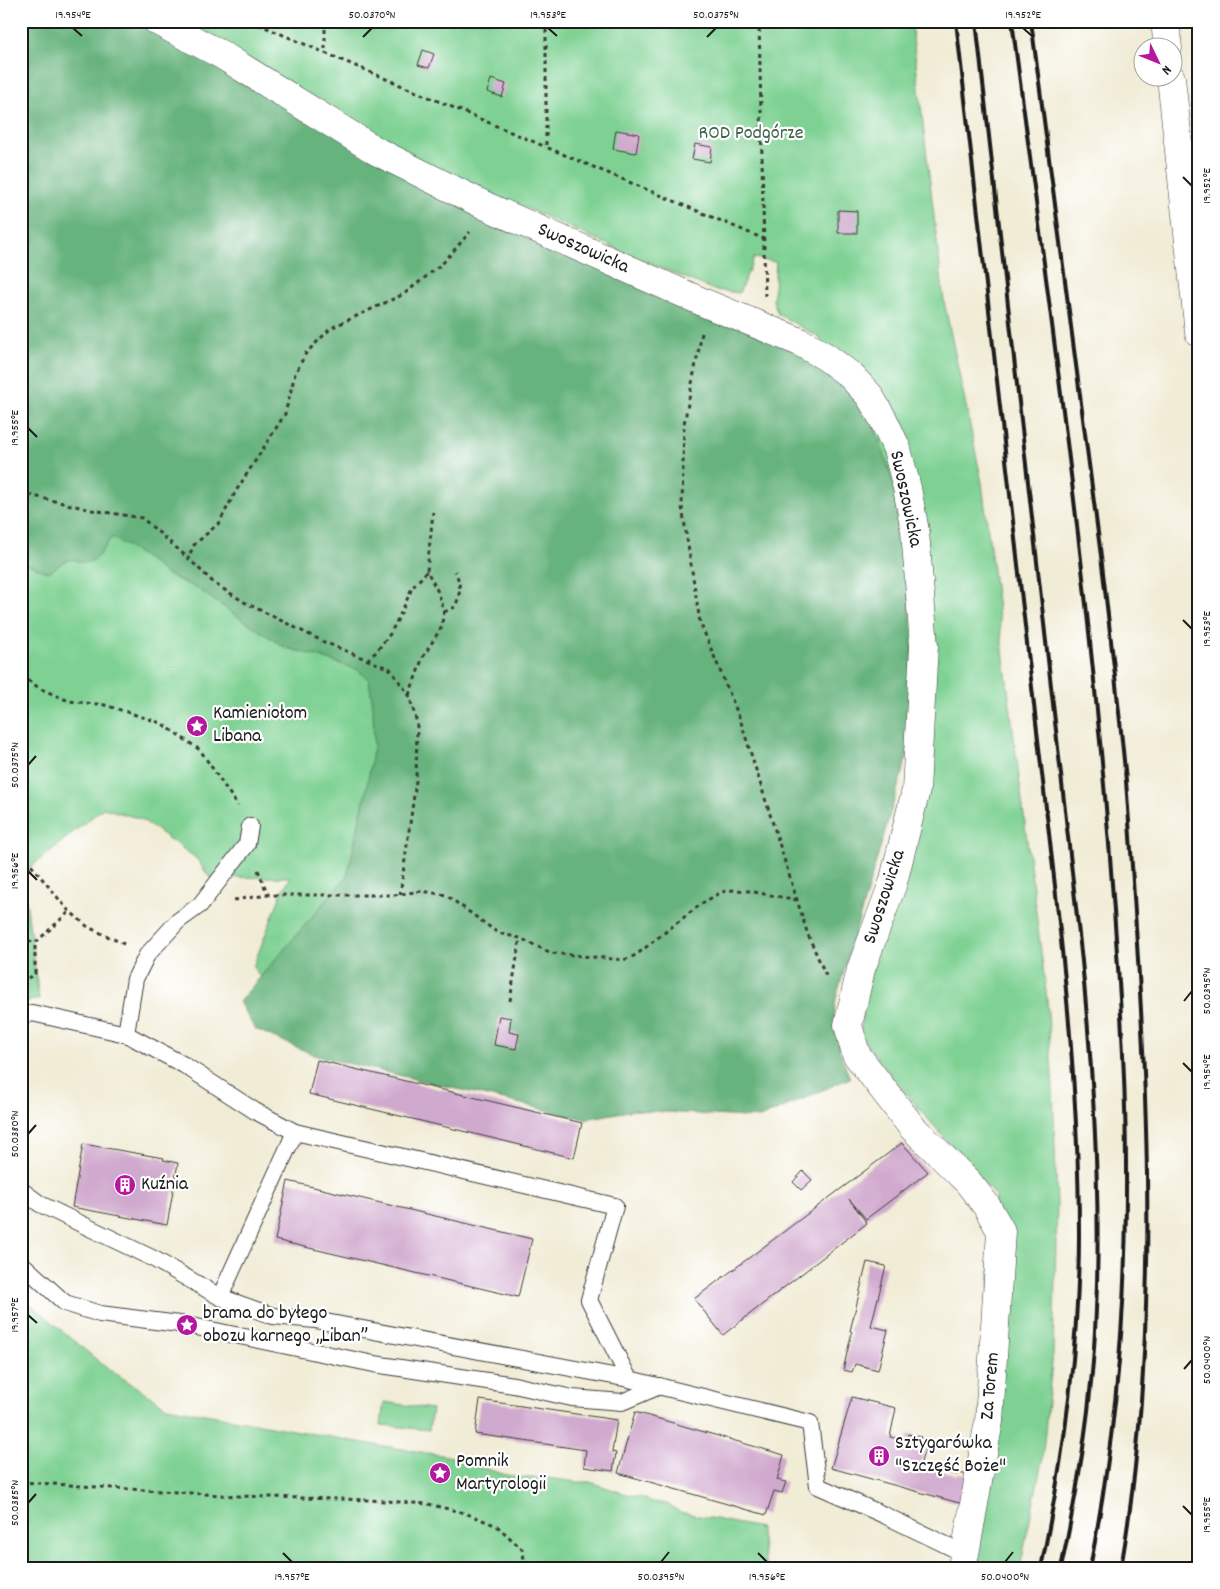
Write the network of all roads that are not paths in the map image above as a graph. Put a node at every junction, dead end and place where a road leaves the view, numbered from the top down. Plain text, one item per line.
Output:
1 (157, 21) edge
2 (1165, 21) edge
3 (1167, 38) edge
4 (1172, 88) edge
5 (1199, 332) edge
6 (250, 826) road end
7 (21, 1017) edge
8 (126, 1034) junction
9 (295, 1132) junction
10 (21, 1190) edge
11 (1000, 1231) joint
12 (21, 1263) edge
13 (220, 1297) junction
14 (629, 1379) junction
15 (660, 1386) junction
16 (963, 1561) edge

1 - 11 street, Swoszowicka
2 - 3 street
4 - 5 street
6 - 8 lane
7 - 8 lane
8 - 9 lane
9 - 13 lane
9 - 14 lane
10 - 13 lane
11 - 16 street, Za Torem
12 - 15 lane
13 - 14 lane
14 - 15 lane
15 - 16 lane

